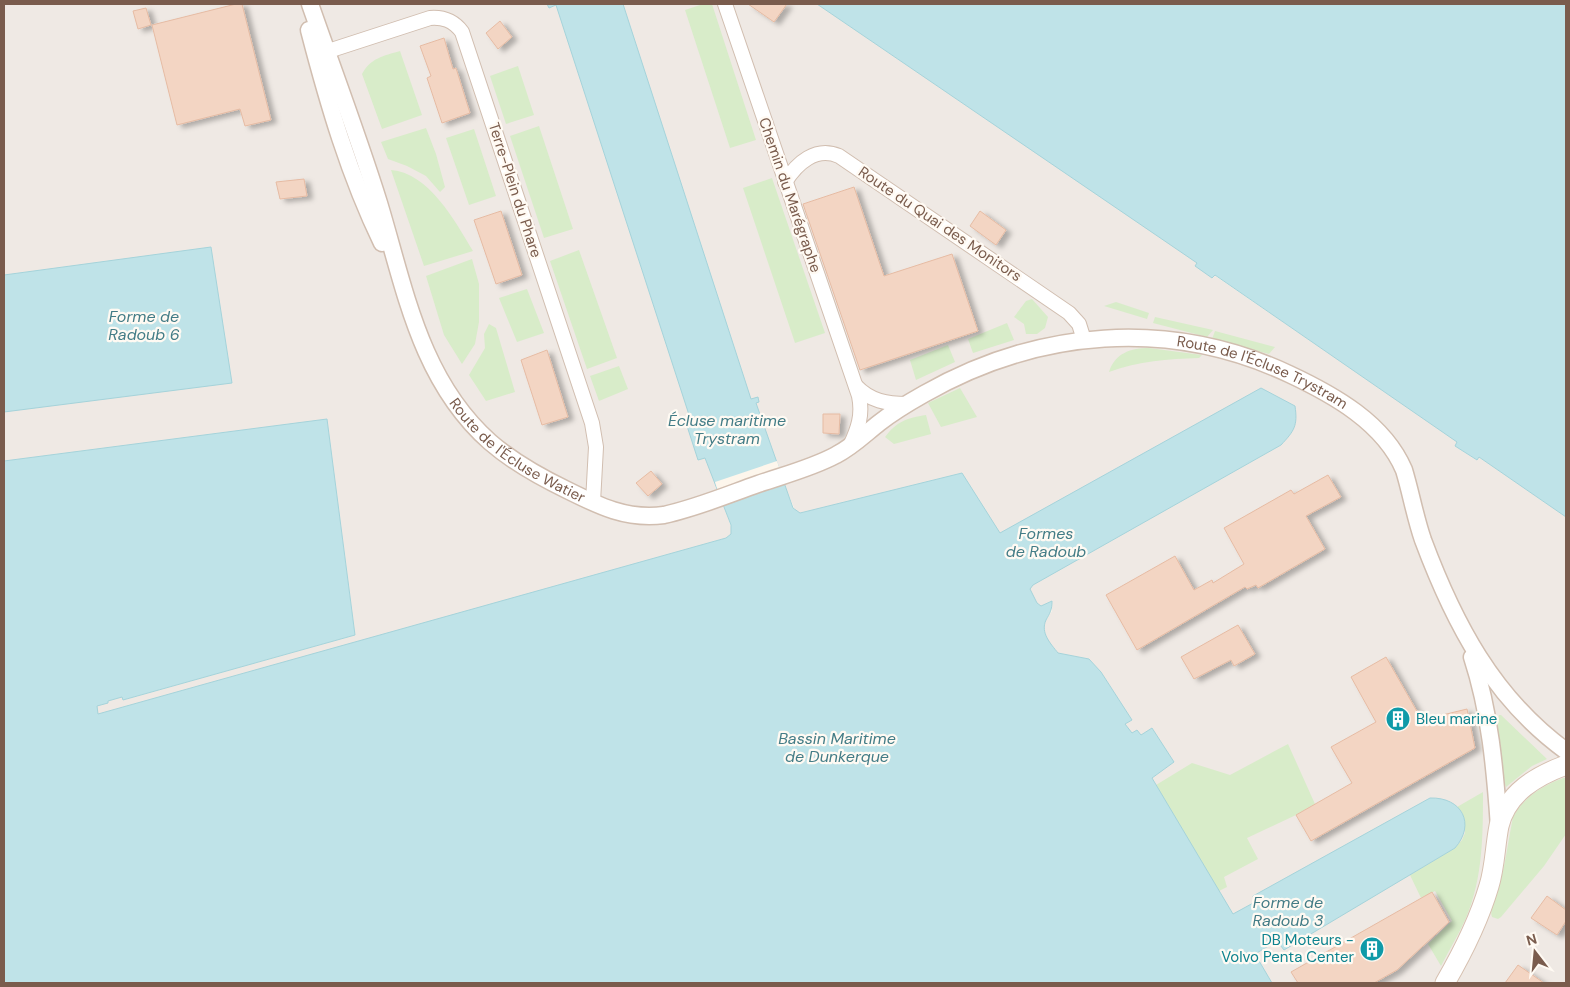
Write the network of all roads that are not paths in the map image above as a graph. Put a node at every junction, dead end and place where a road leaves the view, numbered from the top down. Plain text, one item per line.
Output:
1 (302, 4) edge
2 (310, 4) edge
3 (725, 4) edge
4 (321, 53) junction
5 (786, 182) junction
6 (1084, 340) junction
7 (856, 386) junction
8 (907, 404) junction
9 (850, 446) junction
10 (792, 473) joint
11 (593, 502) junction
12 (1464, 633) junction
13 (1566, 751) edge
14 (1566, 765) edge
15 (1499, 826) junction
16 (1446, 983) edge

1 - 4 street, Route de l'Écluse Watier
2 - 4 street, Route de l'Écluse Watier
3 - 5 street, Chemin du Marégraphe
4 - 11 street, Route de l'Écluse Watier
4 - 11 street, Terre-Plein du Phare
5 - 6 street, Route du Quai des Monitors
5 - 7 street, Chemin du Marégraphe
6 - 8 street, Route de l'Écluse Trystram
6 - 12 street, Route de l'Écluse Trystram
7 - 8 street
7 - 9 street, Chemin du Marégraphe
8 - 9 street, Route de l'Écluse Trystram
9 - 10 street, Route de l'Écluse Trystram
10 - 11 street, Route de l'Écluse Watier
12 - 13 street, Route de l'Écluse Trystram
12 - 15 street
14 - 15 main road
15 - 16 main road

